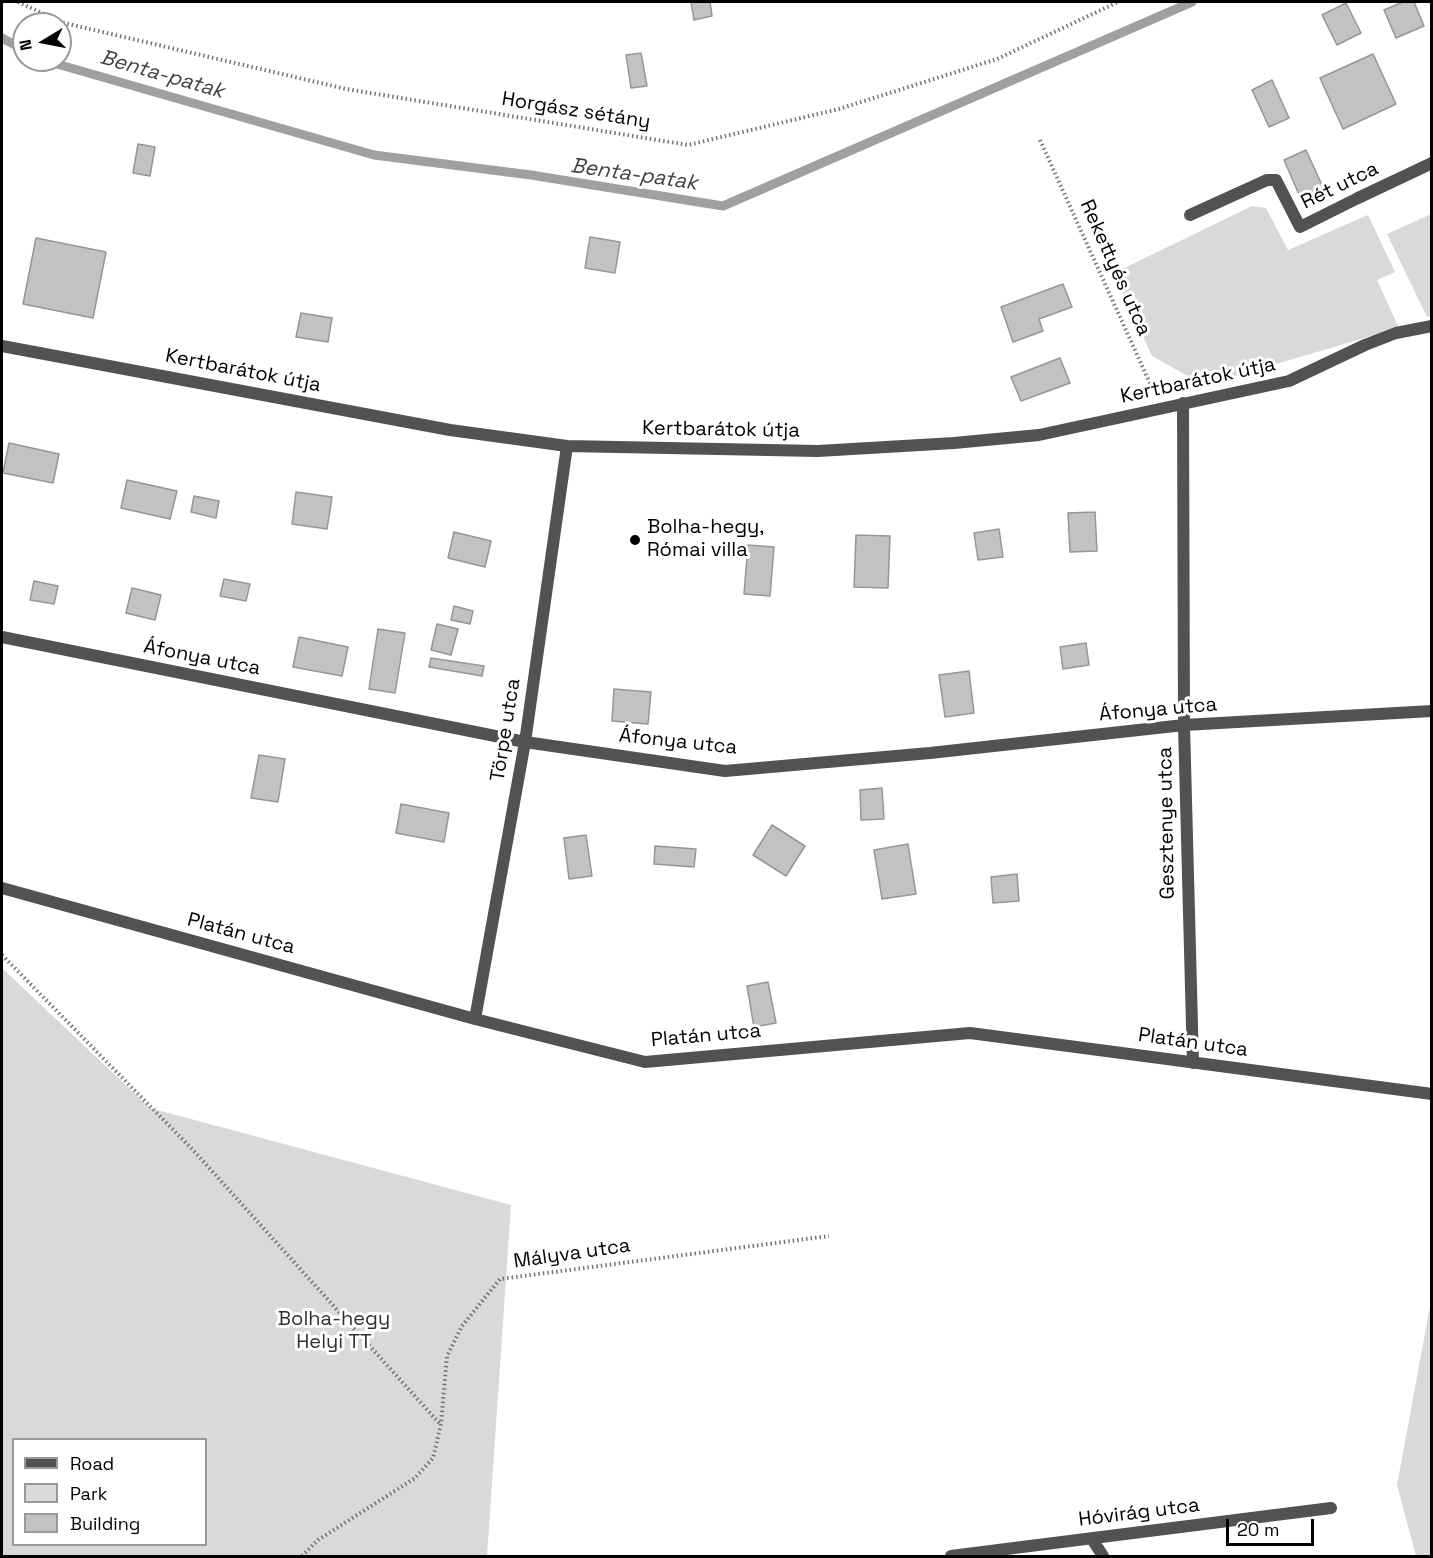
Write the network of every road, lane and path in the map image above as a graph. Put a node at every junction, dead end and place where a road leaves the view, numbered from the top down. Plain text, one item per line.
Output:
1 (18, 2) edge
2 (1118, 2) edge
3 (1040, 140) dead end
4 (1431, 163) edge
5 (1190, 215) dead end
6 (1431, 326) edge
7 (2, 346) edge
8 (1182, 403) junction
9 (1162, 410) junction
10 (567, 446) junction
11 (2, 637) edge
12 (1431, 711) edge
13 (1184, 725) junction
14 (525, 742) junction
15 (2, 888) edge
16 (2, 955) edge
17 (475, 1019) junction
18 (1192, 1063) junction
19 (1431, 1094) edge
20 (829, 1236) dead end
21 (441, 1424) junction
22 (1331, 1508) dead end
23 (1092, 1539) junction
24 (302, 1557) edge
25 (951, 1557) edge
26 (1103, 1557) edge

1 - 2 path, Horgász sétány
3 - 9 path, Rekettyés utca
4 - 5 street, Rét utca
6 - 8 street, Kertbarátok útja
7 - 10 street, Kertbarátok útja
8 - 9 street, Kertbarátok útja
8 - 13 street, Gesztenye utca
9 - 10 street, Kertbarátok útja
10 - 14 street, Törpe utca
11 - 14 street, Áfonya utca
12 - 13 street, Áfonya utca
13 - 14 street, Áfonya utca
13 - 18 street, Gesztenye utca
14 - 17 street, Törpe utca
15 - 17 street, Platán utca
16 - 21 path
17 - 18 street, Platán utca
18 - 19 street, Platán utca
20 - 21 path, Mályva utca
21 - 24 path, Mályva utca
22 - 23 street, Hóvirág utca
23 - 25 street, Hóvirág utca
23 - 26 street

